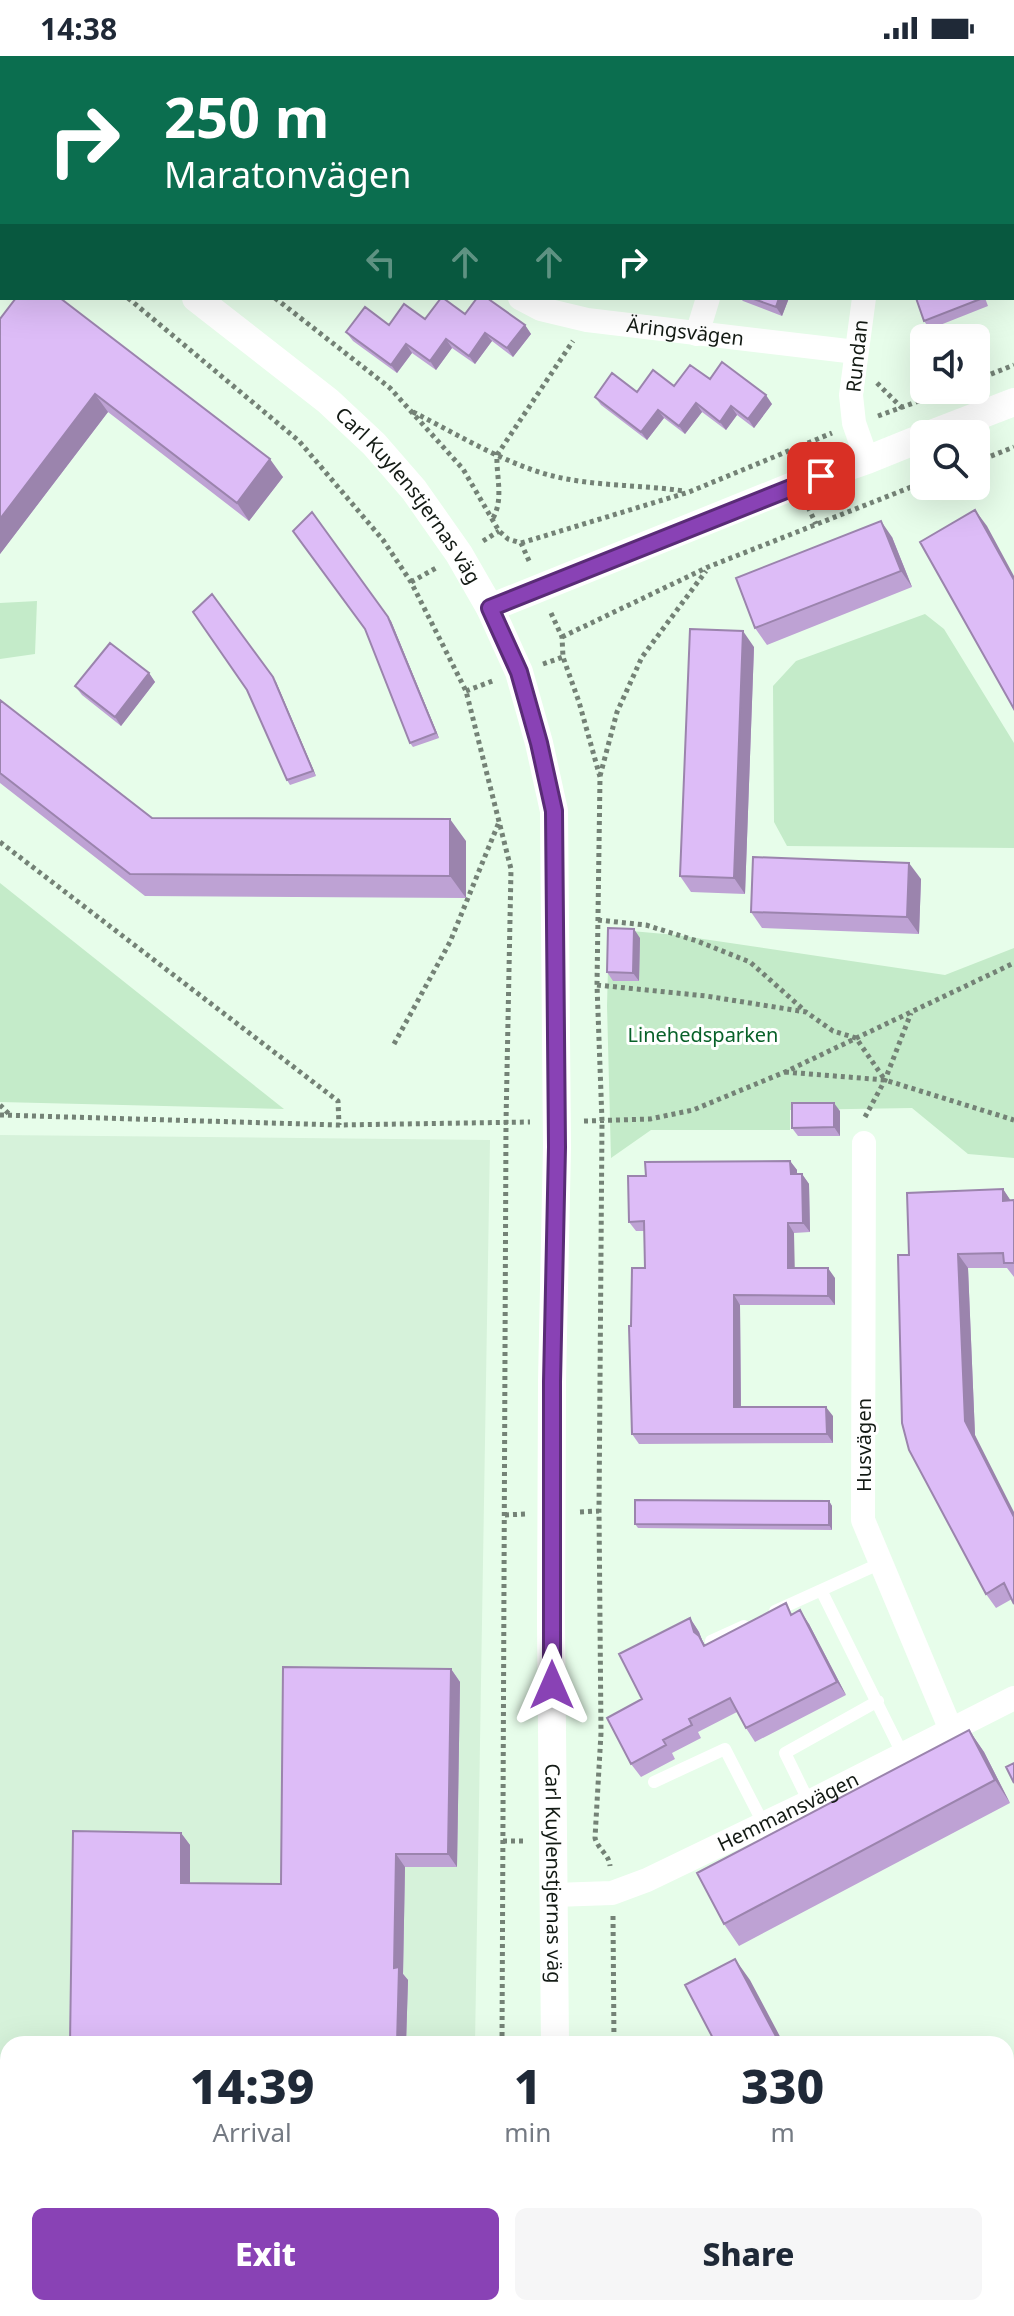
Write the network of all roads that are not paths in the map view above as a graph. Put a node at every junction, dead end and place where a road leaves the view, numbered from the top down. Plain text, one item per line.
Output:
1 (199, 300) edge
2 (524, 300) edge
3 (707, 300) edge
4 (864, 300) edge
5 (697, 334) junction
6 (856, 352) junction
7 (1014, 402) edge
8 (967, 420) edge
9 (910, 443) edge
10 (867, 460) junction
11 (490, 608) junction
12 (864, 1143) road end
13 (881, 1563) junction
14 (821, 1590) junction
15 (766, 1616) edge
16 (752, 1622) edge
17 (711, 1641) edge
18 (1014, 1698) edge
19 (878, 1701) junction
20 (951, 1730) junction
21 (902, 1753) junction
22 (654, 1782) dead end
23 (809, 1802) junction
24 (763, 1823) junction
25 (554, 1895) junction
26 (555, 2036) edge

1 - 11 street, Carl Kuylenstjernas väg
2 - 5 street, Äringsvägen
3 - 5 street
4 - 6 street, Rundan
5 - 6 street, Äringsvägen
6 - 10 street, Rundan
7 - 8 street
9 - 10 street
10 - 11 street
11 - 25 street, Carl Kuylenstjernas väg
12 - 13 street, Husvägen
13 - 14 lane
13 - 20 street, Husvägen
14 - 15 lane
14 - 19 lane
16 - 17 lane
18 - 20 street, Hemmansvägen
19 - 21 lane
19 - 23 lane
20 - 21 street, Hemmansvägen
21 - 23 street, Hemmansvägen
22 - 24 lane
23 - 24 street, Hemmansvägen
24 - 25 street, Hemmansvägen
25 - 26 street, Carl Kuylenstjernas väg

